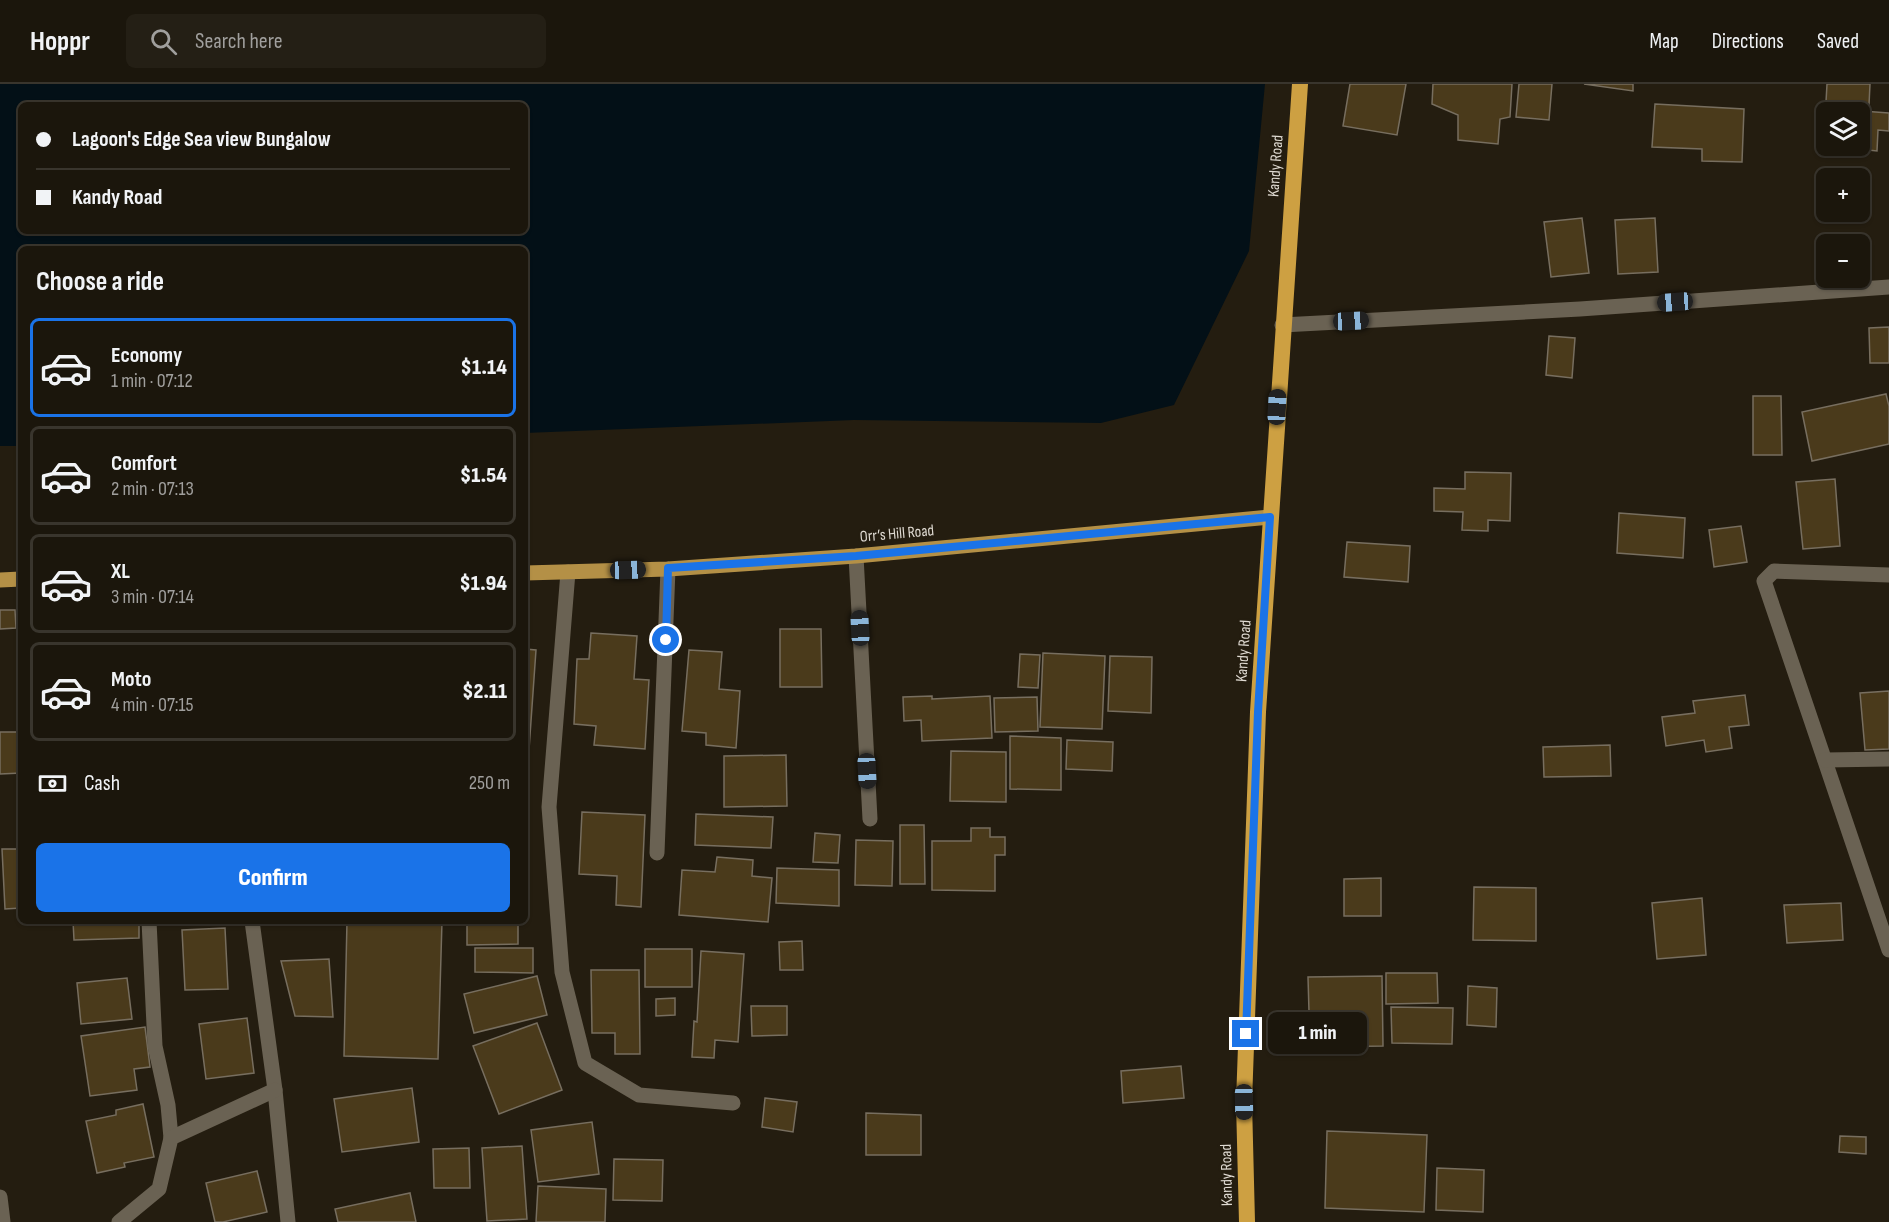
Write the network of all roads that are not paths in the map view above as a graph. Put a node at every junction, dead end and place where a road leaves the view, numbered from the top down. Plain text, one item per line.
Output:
1 (1300, 84) edge
2 (1889, 287) edge
3 (1282, 325) junction
4 (1270, 517) junction
5 (856, 556) junction
6 (668, 568) junction
7 (568, 572) junction
8 (528, 573) edge
9 (1889, 575) edge
10 (18, 579) edge
11 (0, 580) edge
12 (1889, 759) edge
13 (1825, 760) junction
14 (870, 819) dead end
15 (657, 853) dead end
16 (149, 924) edge
17 (252, 924) edge
18 (1889, 950) edge
19 (275, 1090) junction
20 (733, 1103) dead end
21 (171, 1138) junction
22 (0, 1197) edge
23 (3, 1222) edge
24 (119, 1222) edge
25 (288, 1222) edge
26 (1247, 1222) edge

1 - 3 highway, Kandy Road
2 - 3 street
3 - 4 highway, Kandy Road
4 - 5 main road, Orr’s Hill Road
4 - 26 highway, Kandy Road
5 - 6 main road, Orr’s Hill Road
5 - 14 street
6 - 7 main road, Orr’s Hill Road
6 - 15 street
7 - 8 main road, Orr’s Hill Road
7 - 20 street
9 - 13 street
10 - 11 main road
12 - 13 street
13 - 18 street
16 - 21 street
17 - 19 street
19 - 21 street
19 - 25 street
21 - 24 street
22 - 23 street

